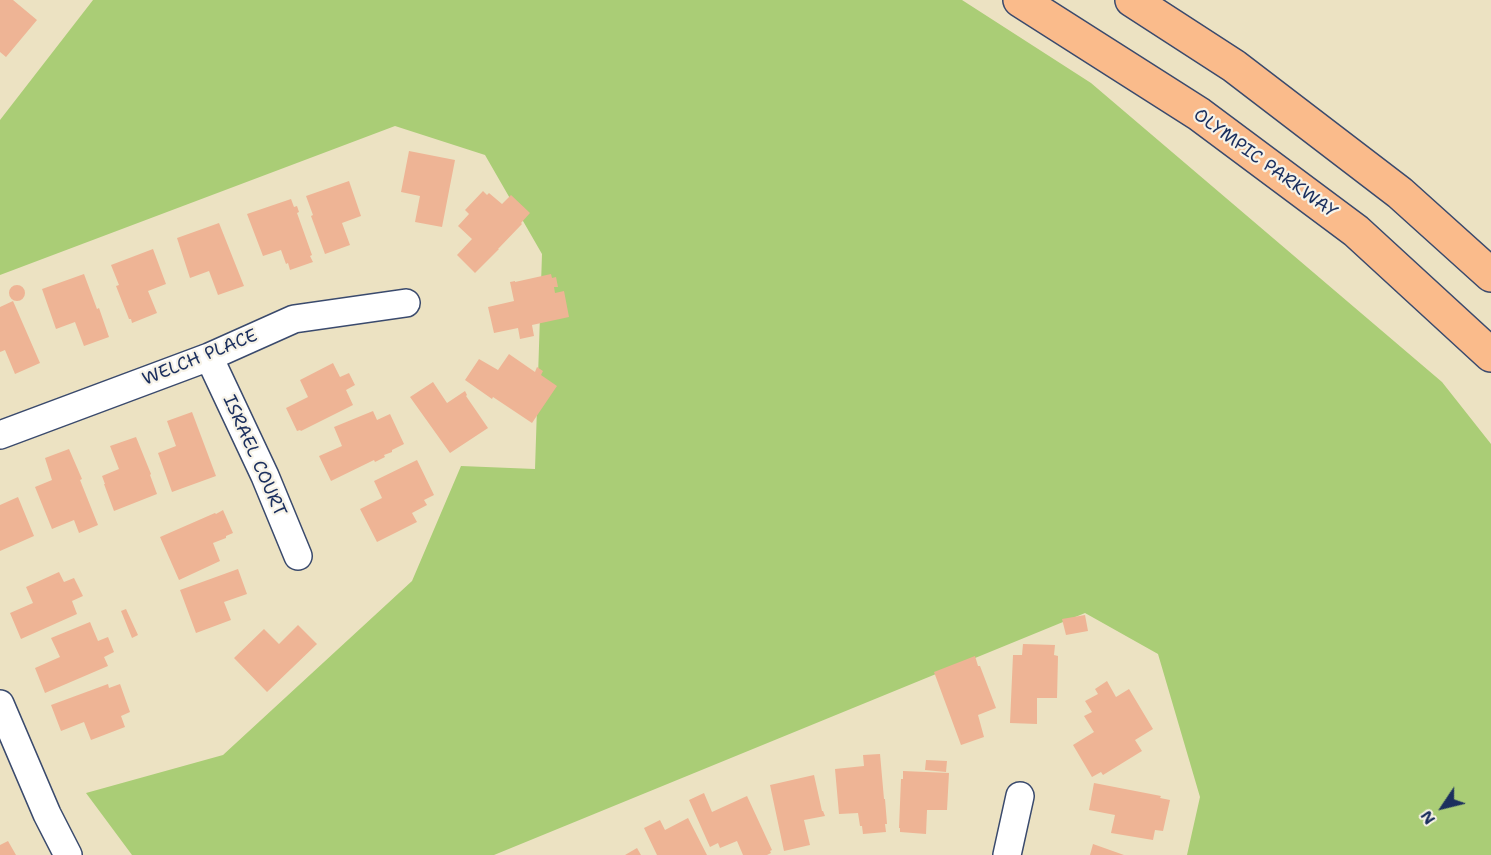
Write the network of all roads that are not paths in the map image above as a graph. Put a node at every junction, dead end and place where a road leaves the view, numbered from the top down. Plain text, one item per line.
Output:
1 (1132, 0) edge
2 (1028, 2) edge
3 (1491, 275) edge
4 (405, 303) dead end
5 (1491, 355) edge
6 (209, 357) junction
7 (0, 435) edge
8 (298, 556) dead end
9 (0, 704) edge
10 (1020, 796) dead end
11 (68, 855) edge
12 (1007, 855) edge

1 - 3 main road
2 - 5 main road, OLYMPIC PARKWAY
4 - 6 street, WELCH PLACE
6 - 7 street, WELCH PLACE
6 - 8 street, ISRAEL COURT
9 - 11 street
10 - 12 street

